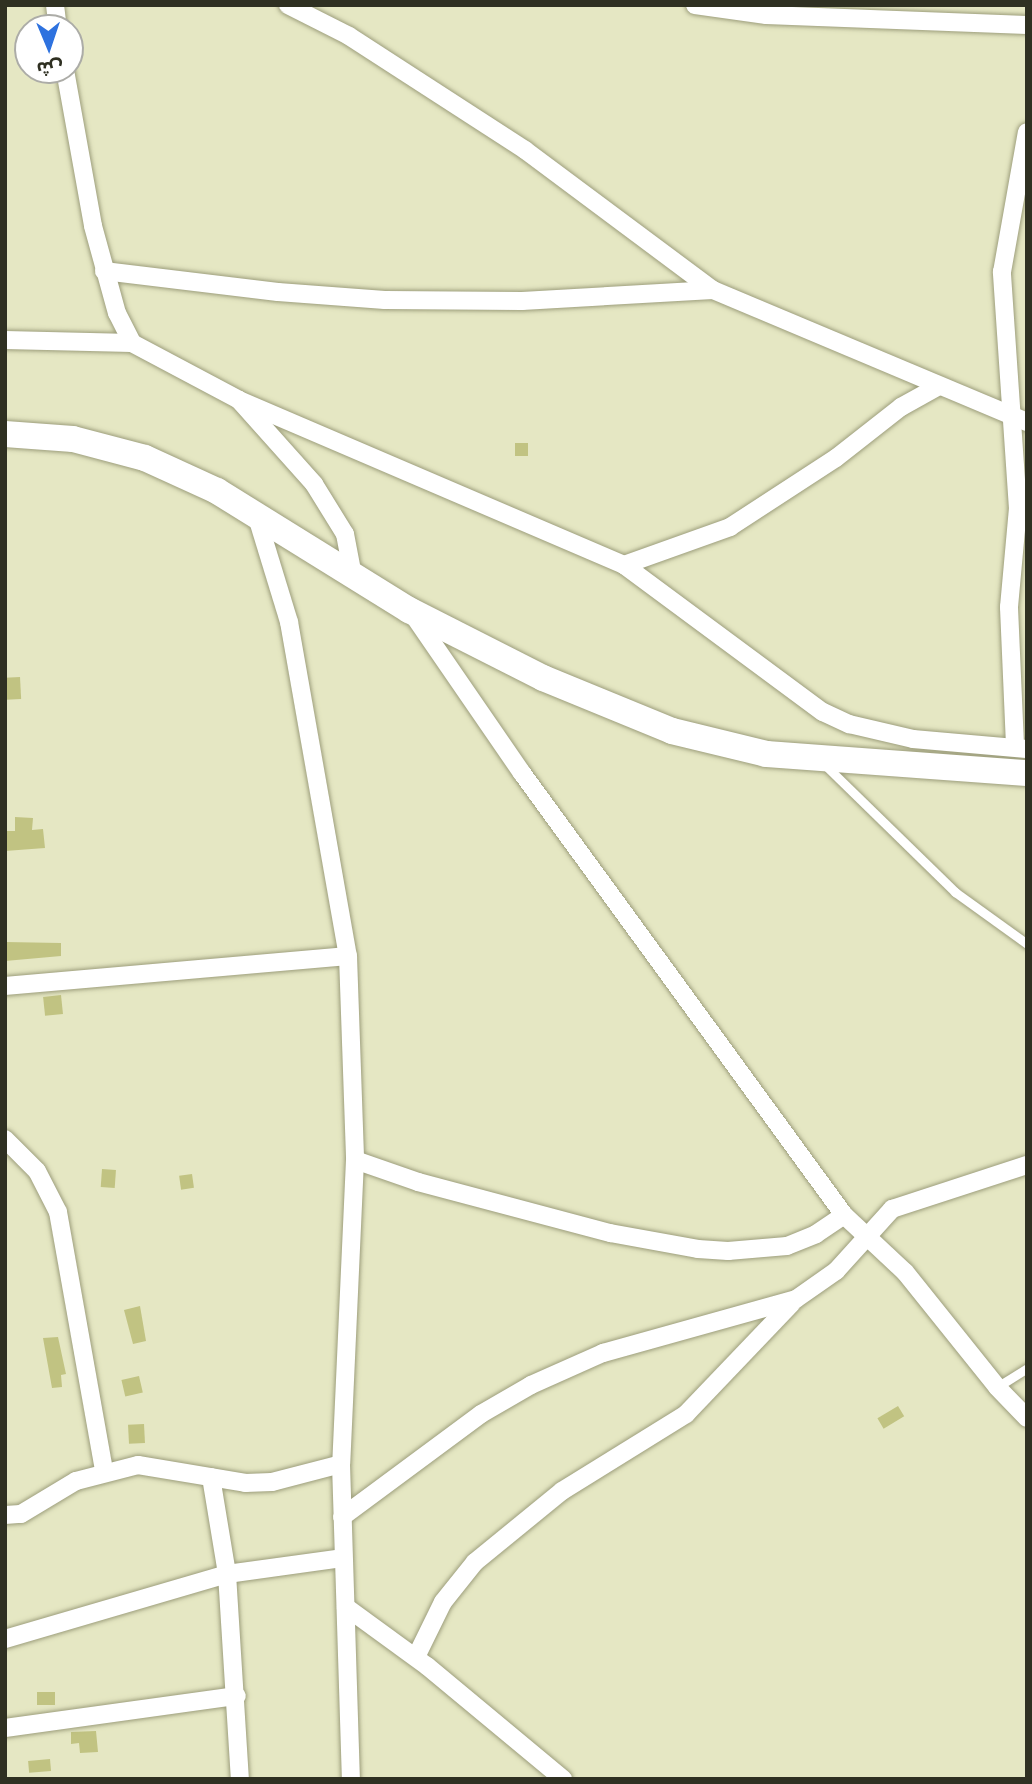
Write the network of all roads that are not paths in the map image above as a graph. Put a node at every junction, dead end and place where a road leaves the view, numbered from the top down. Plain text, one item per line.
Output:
1 (288, 5) edge
2 (695, 5) edge
3 (1027, 25) edge
4 (68, 84) edge
5 (1027, 132) edge
6 (104, 271) junction
7 (713, 290) junction
8 (5, 340) edge
9 (132, 343) junction
10 (939, 386) junction
11 (239, 400) junction
12 (1020, 420) edge
13 (5, 434) edge
14 (256, 514) junction
15 (624, 565) junction
16 (353, 576) junction
17 (410, 610) junction
18 (1021, 747) edge
19 (819, 759) junction
20 (1027, 773) edge
21 (1027, 944) edge
22 (348, 956) junction
23 (5, 986) edge
24 (5, 1139) edge
25 (355, 1160) junction
26 (1027, 1165) edge
27 (844, 1215) junction
28 (867, 1236) junction
29 (796, 1299) junction
30 (1027, 1368) edge
31 (997, 1387) junction
32 (1027, 1418) edge
33 (341, 1464) junction
34 (104, 1471) junction
35 (211, 1477) junction
36 (5, 1515) edge
37 (342, 1517) junction
38 (342, 1558) junction
39 (227, 1574) junction
40 (346, 1607) junction
41 (5, 1639) edge
42 (416, 1657) junction
43 (237, 1696) junction
44 (5, 1728) edge
45 (240, 1779) edge
46 (351, 1779) edge
47 (563, 1779) edge

1 - 7 street
2 - 3 street
4 - 6 street
5 - 12 street
6 - 7 street
6 - 9 street
7 - 10 street
8 - 9 street
9 - 11 street
10 - 12 street
10 - 15 street
11 - 15 street
11 - 16 street
12 - 18 street
13 - 14 main road
14 - 16 main road
14 - 22 street
15 - 18 street
16 - 17 main road
17 - 19 main road
17 - 27 street
19 - 20 main road
19 - 21 lane
22 - 23 street
22 - 25 street
24 - 34 street
25 - 27 street
25 - 33 street
26 - 28 street
27 - 28 street
28 - 29 street
28 - 31 street
29 - 37 street
29 - 42 street
30 - 31 lane
31 - 32 street
33 - 35 street
33 - 37 street
34 - 35 street
34 - 36 street
35 - 39 street
37 - 38 street
38 - 39 street
38 - 40 street
39 - 41 street
39 - 43 street
40 - 42 street
40 - 46 street
42 - 47 street
43 - 44 street
43 - 45 street

